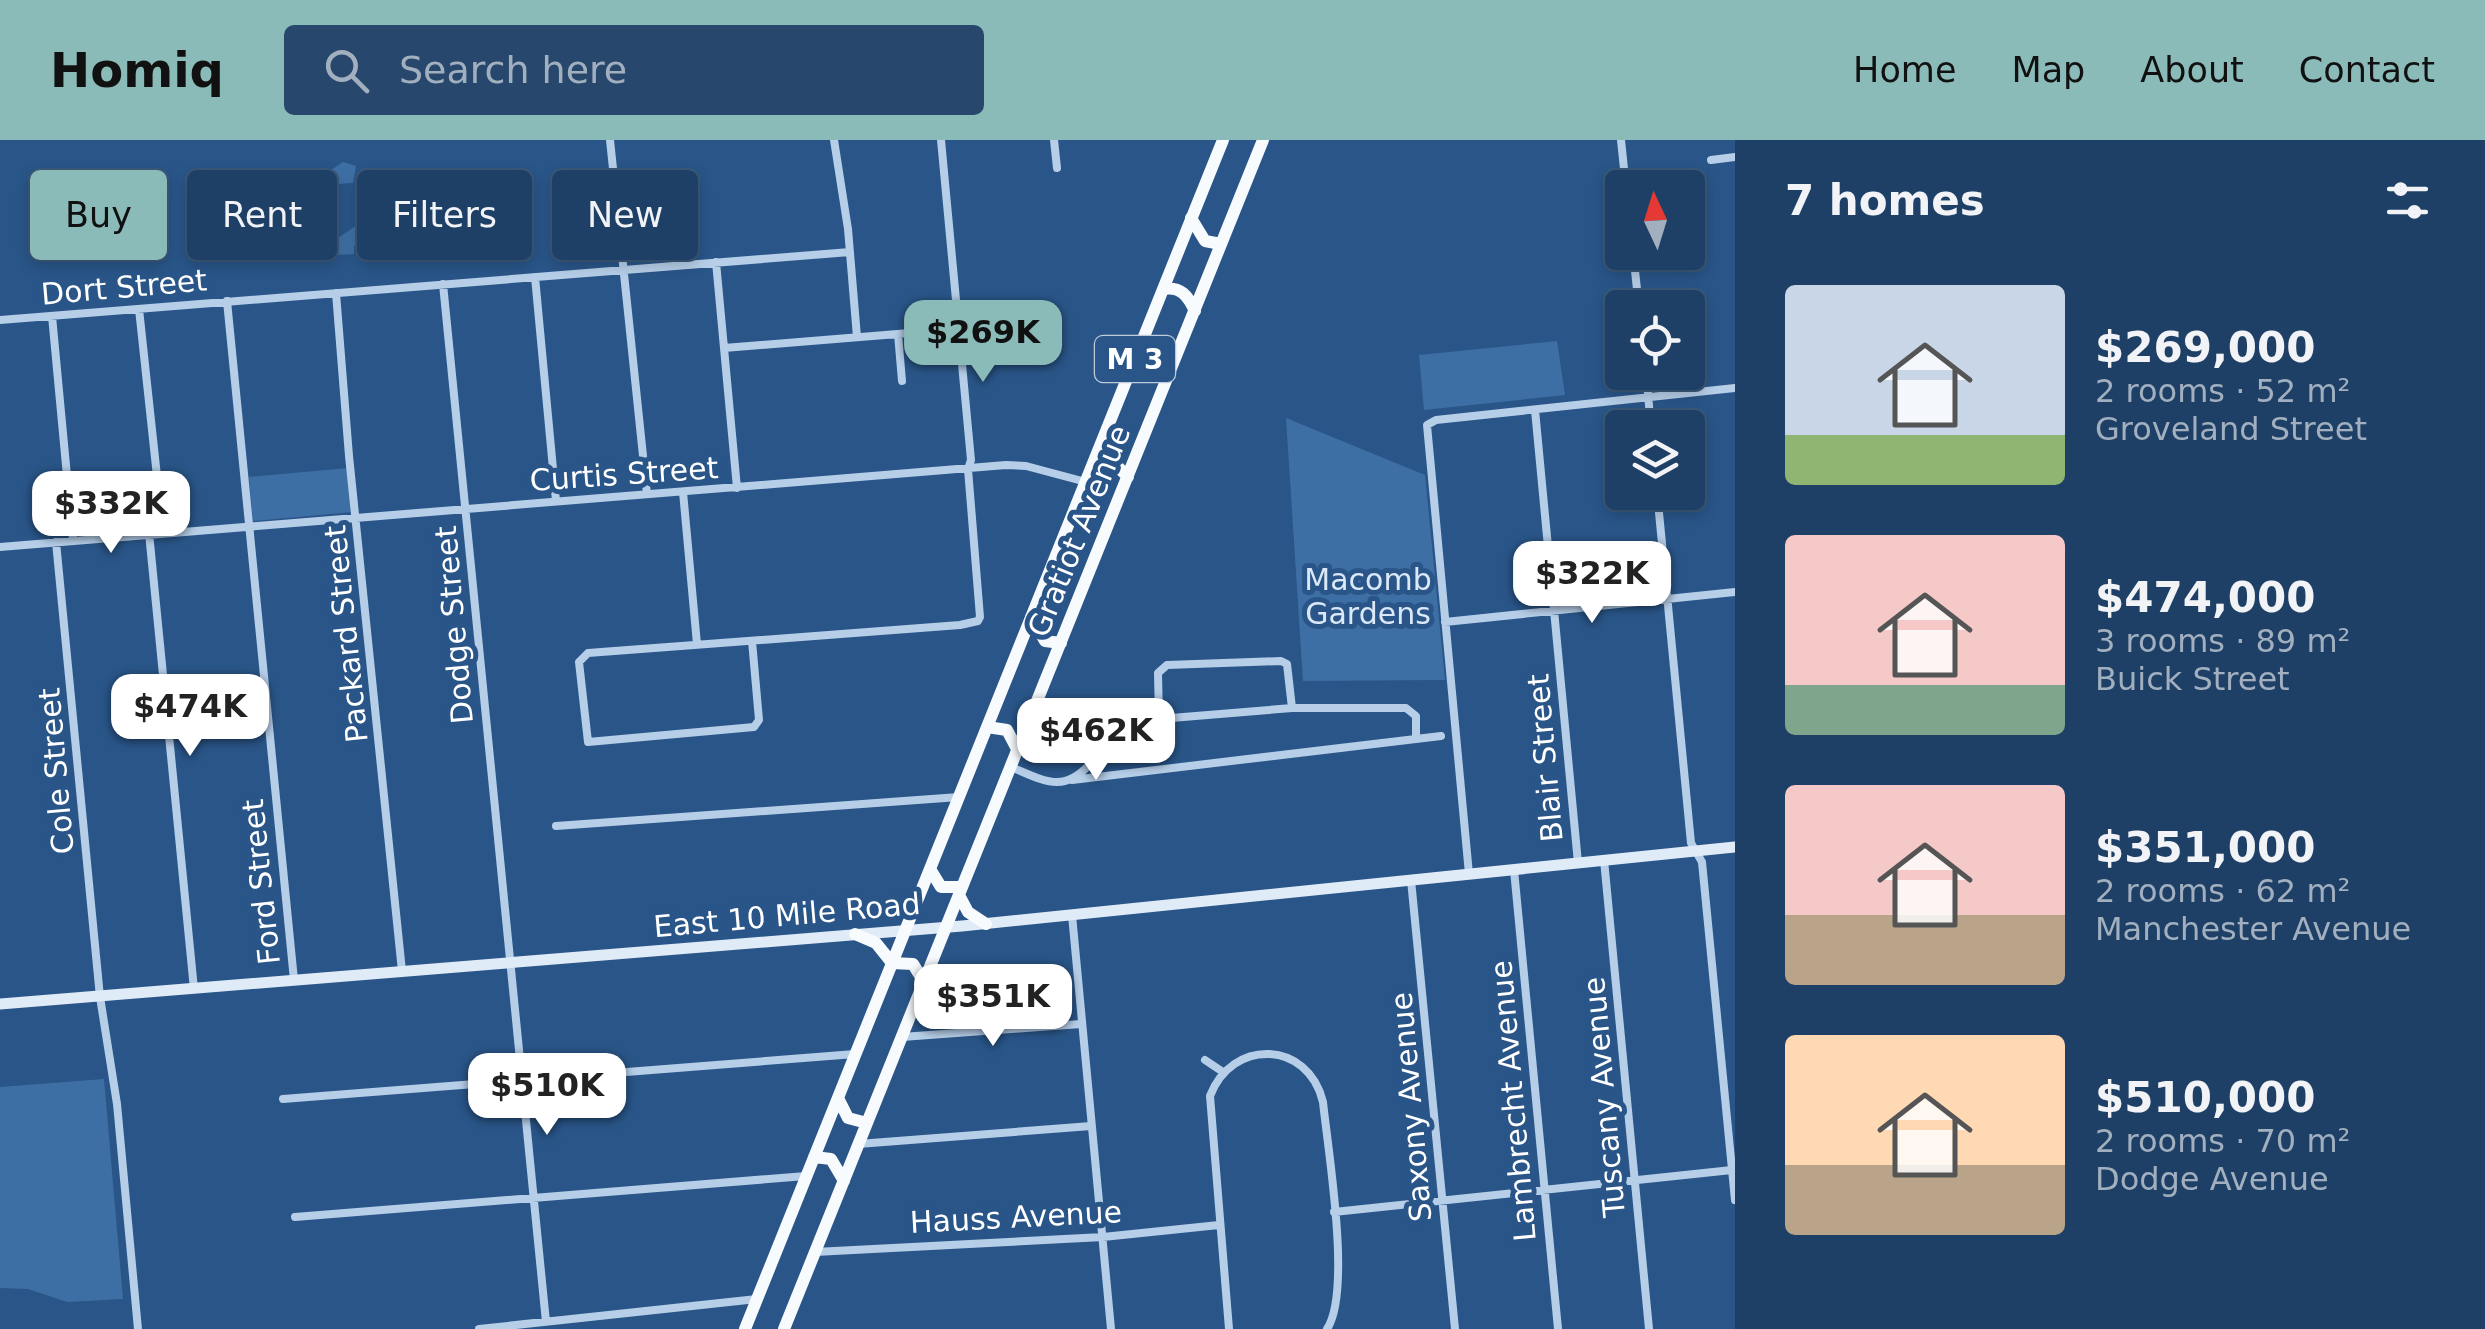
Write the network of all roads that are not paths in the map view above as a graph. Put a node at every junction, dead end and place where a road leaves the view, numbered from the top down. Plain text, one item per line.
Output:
1 (610, 140) edge
2 (834, 140) edge
3 (941, 140) edge
4 (1054, 140) edge
5 (1222, 140) edge
6 (1264, 140) edge
7 (1622, 140) edge
8 (1735, 157) edge
9 (1711, 160) dead end
10 (1057, 168) dead end
11 (1624, 170) edge
12 (1191, 218) junction
13 (1221, 244) junction
14 (850, 252) junction
15 (716, 262) junction
16 (622, 270) junction
17 (535, 277) junction
18 (442, 284) junction
19 (1163, 289) junction
20 (336, 293) junction
21 (227, 302) junction
22 (139, 308) junction
23 (1195, 311) junction
24 (52, 316) junction
25 (0, 320) edge
26 (959, 329) junction
27 (898, 334) junction
28 (857, 337) junction
29 (724, 348) junction
30 (902, 382) dead end
31 (1735, 388) edge
32 (1648, 390) edge
33 (1649, 398) junction
34 (1535, 410) junction
35 (1650, 410) edge
36 (1095, 458) junction
37 (968, 468) junction
38 (1128, 477) junction
39 (1086, 482) junction
40 (737, 488) junction
41 (683, 492) junction
42 (647, 494) junction
43 (556, 501) junction
44 (465, 508) junction
45 (1659, 510) edge
46 (357, 517) junction
47 (250, 525) junction
48 (164, 532) junction
49 (149, 533) junction
50 (73, 540) junction
51 (56, 542) junction
52 (0, 547) edge
53 (1735, 592) edge
54 (1667, 598) junction
55 (1554, 611) junction
56 (1031, 617) junction
57 (1445, 622) junction
58 (752, 640) junction
59 (1061, 643) junction
60 (697, 644) junction
61 (1292, 708) junction
62 (1159, 719) junction
63 (987, 726) junction
64 (1442, 736) dead end
65 (1416, 738) junction
66 (1018, 751) junction
67 (1011, 768) junction
68 (1072, 780) junction
69 (958, 797) junction
70 (556, 826) dead end
71 (1735, 847) edge
72 (1694, 852) junction
73 (1604, 860) junction
74 (1578, 863) junction
75 (930, 869) junction
76 (1514, 870) junction
77 (1469, 874) junction
78 (1411, 880) junction
79 (961, 891) junction
80 (1072, 915) junction
81 (986, 924) junction
82 (946, 927) junction
83 (905, 931) junction
84 (855, 934) junction
85 (509, 962) junction
86 (892, 963) junction
87 (402, 971) junction
88 (294, 980) junction
89 (924, 982) junction
90 (194, 989) junction
91 (100, 997) junction
92 (0, 1004) edge
93 (1082, 1024) junction
94 (902, 1037) junction
95 (855, 1054) junction
96 (1204, 1060) dead end
97 (1223, 1072) junction
98 (523, 1080) junction
99 (838, 1098) junction
100 (283, 1099) dead end
101 (867, 1122) junction
102 (1092, 1126) junction
103 (858, 1144) junction
104 (814, 1157) junction
105 (1734, 1169) edge
106 (806, 1176) junction
107 (844, 1181) junction
108 (1635, 1181) junction
109 (1544, 1190) junction
110 (534, 1200) junction
111 (1735, 1200) edge
112 (1442, 1201) junction
113 (1334, 1212) junction
114 (295, 1217) dead end
115 (1218, 1224) junction
116 (1103, 1237) junction
117 (815, 1252) junction
118 (757, 1299) junction
119 (546, 1322) junction
120 (138, 1329) edge
121 (480, 1329) edge
122 (745, 1329) edge
123 (784, 1329) edge
124 (1111, 1329) edge
125 (1229, 1329) edge
126 (1327, 1329) edge
127 (1455, 1329) edge
128 (1558, 1329) edge
129 (1648, 1329) edge

1 - 16 street
2 - 14 street
3 - 26 street
4 - 10 street
5 - 12 main road, Gratiot Avenue / M 3
6 - 13 main road, Gratiot Avenue / M 3
7 - 11 street
8 - 9 street
12 - 13 main road
12 - 19 main road, Gratiot Avenue / M 3
13 - 23 main road, Gratiot Avenue / M 3
14 - 15 street, Dort Street
14 - 28 street
15 - 16 street, Dort Street
15 - 29 street
16 - 17 street, Dort Street
16 - 42 street
17 - 18 street, Dort Street
17 - 43 street
18 - 20 street, Dort Street
18 - 44 street, Dodge Street
19 - 23 main road
19 - 36 main road, Gratiot Avenue / M 3
20 - 21 street, Dort Street
20 - 46 street, Packard Street
21 - 22 street, Dort Street
21 - 47 street, Ford Street
22 - 24 street, Dort Street
22 - 48 street
23 - 38 main road, Gratiot Avenue / M 3
24 - 25 street, Dort Street
24 - 50 street
26 - 27 street
26 - 37 street
27 - 28 street
27 - 30 street
28 - 29 street
29 - 40 street
31 - 33 street
32 - 33 street
33 - 34 street
33 - 35 street
34 - 55 street, Blair Street
34 - 57 street
36 - 38 main road
36 - 39 main road, Gratiot Avenue / M 3
37 - 39 street, Curtis Street
37 - 40 street, Curtis Street
37 - 58 street
38 - 59 main road, Gratiot Avenue / M 3
39 - 56 main road, Gratiot Avenue / M 3
40 - 41 street, Curtis Street
41 - 42 street, Curtis Street
41 - 60 street
42 - 43 street, Curtis Street
43 - 44 street, Curtis Street
44 - 46 street, Curtis Street
44 - 85 street, Dodge Street
45 - 54 street
46 - 47 street, Curtis Street
46 - 87 street, Packard Street
47 - 48 street, Curtis Street
47 - 88 street, Ford Street
48 - 49 street, Curtis Street
49 - 50 street, Curtis Street
49 - 90 street
50 - 51 street, Curtis Street
51 - 52 street
51 - 91 street, Cole Street
53 - 54 street
54 - 55 street
54 - 72 street
55 - 57 street
55 - 74 street, Blair Street
56 - 59 main road
56 - 63 main road, Gratiot Avenue / M 3
57 - 77 street
58 - 60 street
58 - 60 street
59 - 66 main road, Gratiot Avenue / M 3
61 - 62 street
61 - 62 street
61 - 65 street
62 - 68 street
63 - 66 main road
63 - 69 main road, Gratiot Avenue / M 3
64 - 65 street
65 - 68 street
66 - 67 main road, Gratiot Avenue / M 3
67 - 68 street
67 - 79 main road, Gratiot Avenue / M 3
69 - 70 street
69 - 75 main road, Gratiot Avenue / M 3
71 - 72 main road
72 - 73 main road
72 - 105 street
73 - 74 main road, East 10 Mile Road
73 - 108 street, Tuscany Avenue
74 - 76 main road, East 10 Mile Road
75 - 79 main road
75 - 83 main road, Gratiot Avenue / M 3
76 - 77 main road, East 10 Mile Road
76 - 109 street, Lambrecht Avenue
77 - 78 main road, East 10 Mile Road
78 - 80 main road, East 10 Mile Road
78 - 112 street, Saxony Avenue
79 - 81 main road
79 - 82 main road, Gratiot Avenue / M 3
80 - 81 main road, East 10 Mile Road
80 - 93 street
81 - 82 main road, East 10 Mile Road
82 - 83 main road, East 10 Mile Road
82 - 89 main road, Gratiot Avenue / M 3
83 - 84 main road, East 10 Mile Road
83 - 86 main road, Gratiot Avenue / M 3
84 - 85 main road, East 10 Mile Road
84 - 86 main road
85 - 87 main road, East 10 Mile Road
85 - 98 street, Dodge Street
86 - 89 main road
86 - 95 main road, Gratiot Avenue / M 3
87 - 88 main road, East 10 Mile Road
88 - 90 main road, East 10 Mile Road
89 - 94 main road, Gratiot Avenue / M 3
90 - 91 main road, East 10 Mile Road
91 - 92 main road, East 10 Mile Road
91 - 120 street, Cole Street
93 - 94 street
93 - 102 street
94 - 101 main road, Gratiot Avenue / M 3
95 - 98 street
95 - 99 main road, Gratiot Avenue / M 3
96 - 97 street
97 - 113 street
97 - 115 street
98 - 100 street
98 - 110 street, Dodge Street
99 - 101 main road
99 - 104 main road, Gratiot Avenue / M 3
101 - 103 main road, Gratiot Avenue / M 3
102 - 103 street
102 - 116 street
103 - 107 main road, Gratiot Avenue / M 3
104 - 106 main road, Gratiot Avenue / M 3
104 - 107 main road
105 - 108 street
105 - 111 street
106 - 110 street
106 - 118 main road, Gratiot Avenue / M 3
107 - 117 main road, Gratiot Avenue / M 3
108 - 109 street
108 - 129 street, Tuscany Avenue
109 - 112 street
109 - 128 street, Lambrecht Avenue
110 - 114 street
110 - 119 street, Dodge Street
112 - 113 street
112 - 127 street, Saxony Avenue
113 - 126 street
115 - 116 street, Hauss Avenue
115 - 125 street
116 - 117 street, Hauss Avenue
116 - 124 street
117 - 123 main road, Gratiot Avenue / M 3
118 - 119 street
118 - 122 main road, Gratiot Avenue / M 3
119 - 121 street

